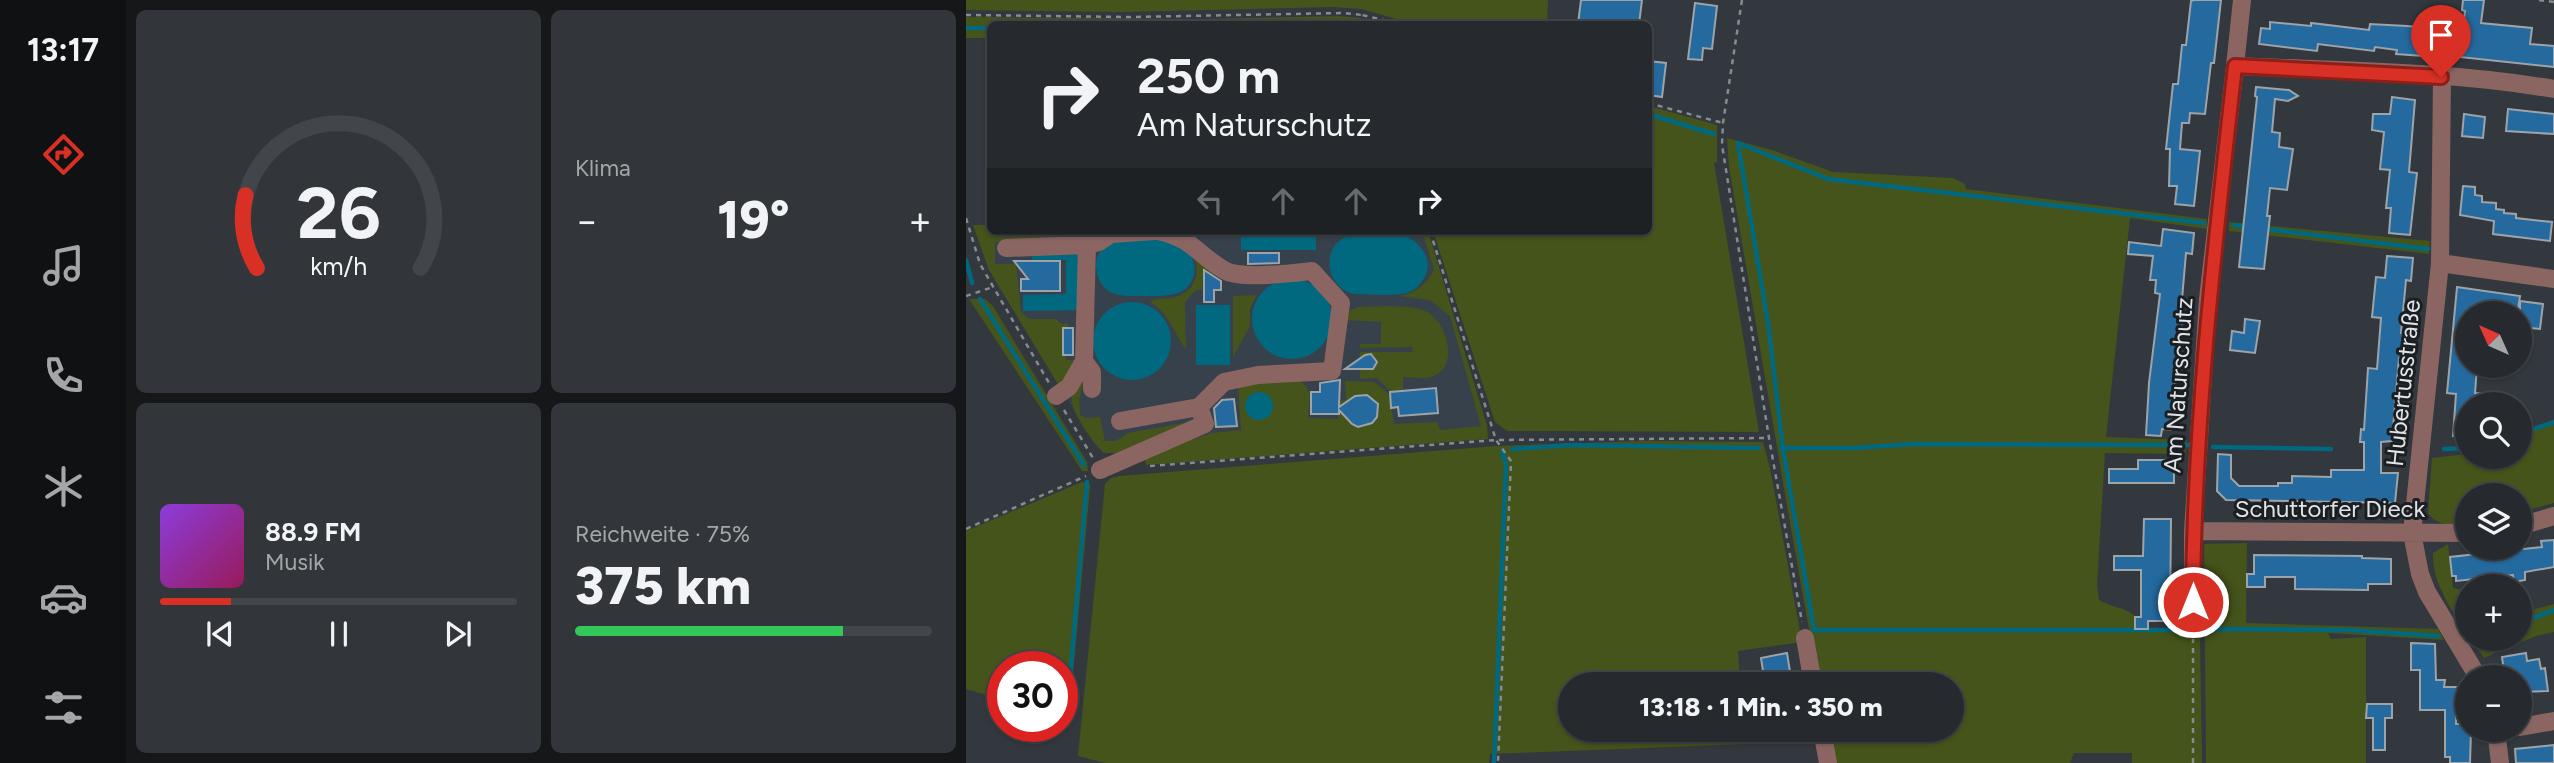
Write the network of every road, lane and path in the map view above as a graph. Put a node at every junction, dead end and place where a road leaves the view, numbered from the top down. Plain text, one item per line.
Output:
1 (1742, 0) edge
2 (2242, 0) edge
3 (2539, 0) edge
4 (2554, 2) edge
5 (966, 15) edge
6 (1362, 15) junction
7 (1364, 21) edge
8 (1388, 21) edge
9 (2235, 66) junction
10 (2441, 77) junction
11 (2554, 89) edge
12 (1652, 104) edge
13 (1723, 123) junction
14 (966, 218) edge
15 (1110, 235) edge
16 (1177, 235) edge
17 (1431, 235) edge
18 (1087, 245) junction
19 (1006, 248) dead end
20 (2440, 262) junction
21 (2554, 279) edge
22 (993, 287) junction
23 (966, 296) edge
24 (1084, 361) junction
25 (1092, 389) dead end
26 (1056, 396) junction
27 (1199, 407) junction
28 (1120, 421) dead end
29 (1769, 438) junction
30 (1496, 440) junction
31 (1141, 467) dead end
32 (1100, 470) junction
33 (2554, 516) edge
34 (2532, 522) edge
35 (966, 529) edge
36 (2193, 531) junction
37 (2412, 533) junction
38 (2455, 533) edge
39 (2193, 626) joint
40 (1805, 638) joint
41 (2471, 665) edge
42 (1812, 672) edge
43 (2554, 721) edge
44 (2532, 725) edge
45 (1824, 742) edge
46 (2498, 742) edge
47 (1498, 763) edge
48 (1828, 763) edge
49 (2193, 763) edge
50 (2500, 763) edge

1 - 13 path
2 - 9 street, Am Naturschutz
3 - 4 path
5 - 6 path
6 - 7 path
6 - 8 path
9 - 10 street
9 - 36 street, Am Naturschutz
10 - 11 street
10 - 20 street, Hubertusstraße
12 - 13 path
13 - 29 path
14 - 22 path
15 - 18 street
16 - 27 street
17 - 30 path
18 - 19 street
18 - 24 street
20 - 21 street
20 - 37 street, Hubertusstraße
22 - 23 path
22 - 26 path
24 - 25 street
24 - 26 street
26 - 32 path
27 - 28 street
27 - 32 street
29 - 30 path
29 - 40 path
30 - 31 path
30 - 47 path
32 - 35 path
33 - 34 street
36 - 37 street, Schuttorfer Dieck
36 - 39 street, Am Naturschutz
37 - 38 street, Schuttorfer Dieck
37 - 41 street, Hubertusstraße
39 - 49 path
40 - 42 street
43 - 44 street
45 - 48 street
46 - 50 street

